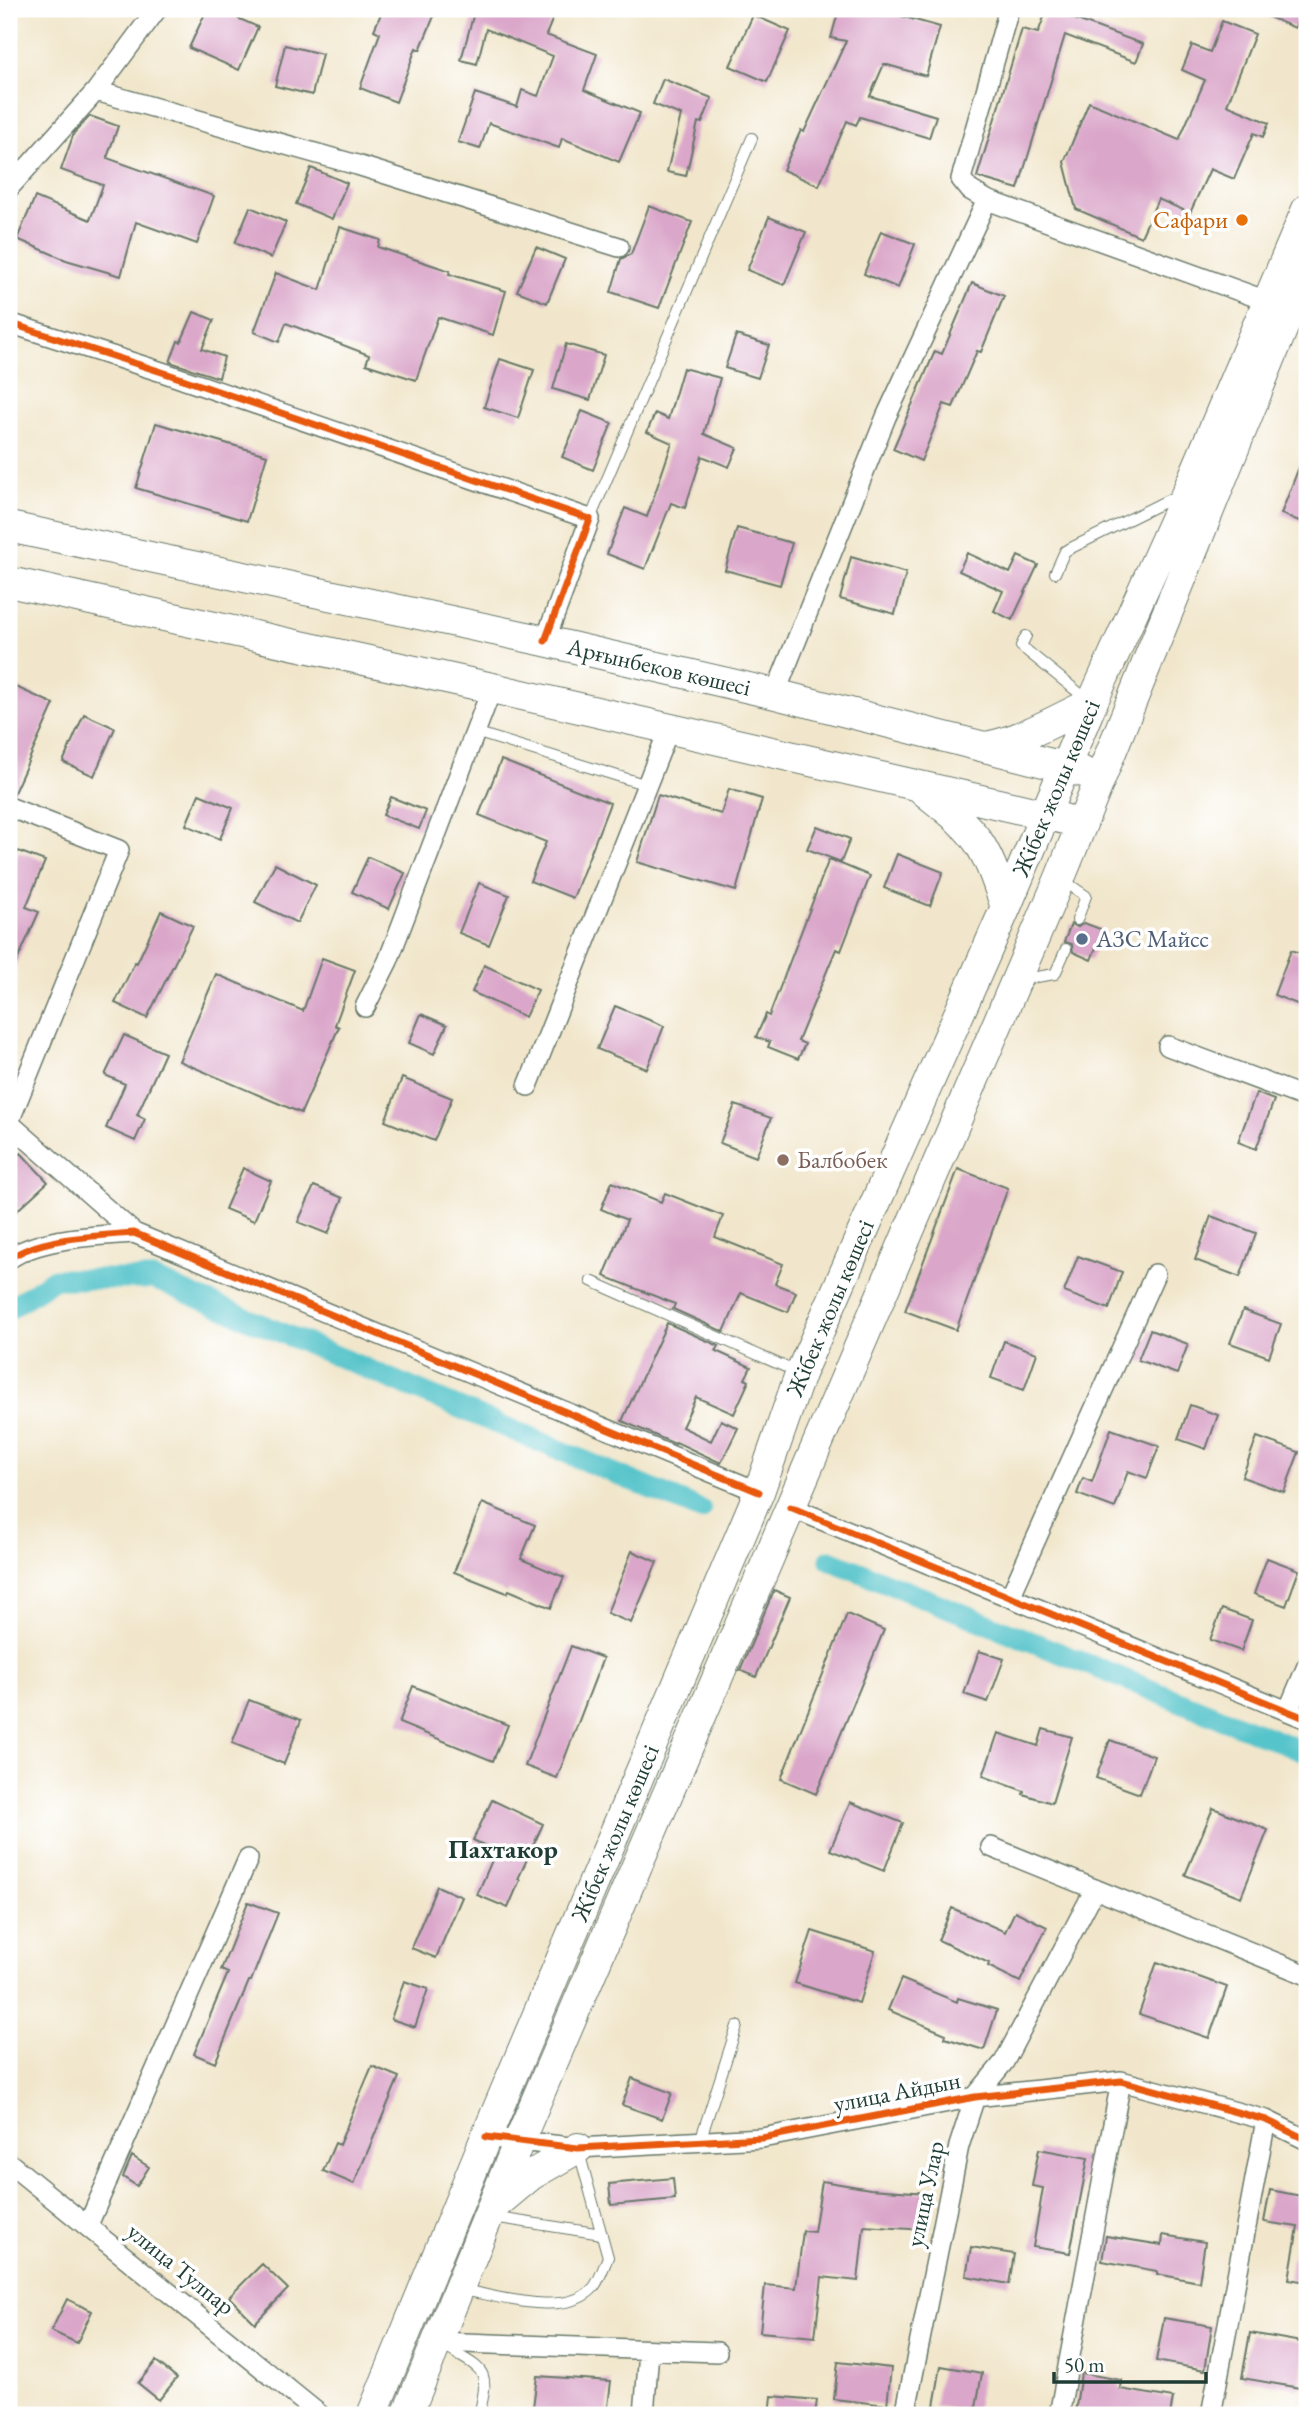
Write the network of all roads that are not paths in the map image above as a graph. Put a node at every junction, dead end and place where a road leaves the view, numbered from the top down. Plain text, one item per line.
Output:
1 (158, 9) edge
2 (1009, 9) edge
3 (96, 91) junction
4 (752, 138) dead end
5 (12, 180) edge
6 (987, 200) junction
7 (1307, 209) edge
8 (619, 247) dead end
9 (1307, 268) edge
10 (1289, 303) edge
11 (9, 323) edge
12 (1188, 490) junction
13 (590, 519) junction
14 (9, 527) edge
15 (1055, 573) dead end
16 (9, 582) edge
17 (1026, 636) dead end
18 (545, 641) junction
19 (492, 688) junction
20 (775, 694) junction
21 (1092, 703) junction
22 (669, 729) junction
23 (475, 732) junction
24 (985, 747) junction
25 (1066, 767) junction
26 (1100, 777) junction
27 (647, 785) junction
28 (918, 786) junction
29 (9, 807) edge
30 (1045, 814) junction
31 (1082, 823) junction
32 (1059, 878) junction
33 (1006, 907) junction
34 (1077, 920) dead end
35 (1066, 949) dead end
36 (1016, 981) junction
37 (365, 1007) dead end
38 (1168, 1046) dead end
39 (528, 1086) dead end
40 (1307, 1098) edge
41 (9, 1123) edge
42 (134, 1233) junction
43 (9, 1259) edge
44 (1155, 1274) dead end
45 (591, 1281) dead end
46 (800, 1374) junction
47 (759, 1492) junction
48 (790, 1507) junction
49 (1010, 1597) junction
50 (1307, 1666) edge
51 (1288, 1712) junction
52 (1307, 1719) edge
53 (991, 1847) dead end
54 (248, 1859) dead end
55 (1095, 1889) junction
56 (1307, 1975) edge
57 (737, 2026) dead end
58 (1121, 2081) junction
59 (975, 2097) junction
60 (1266, 2120) junction
61 (486, 2137) junction
62 (1307, 2140) edge
63 (519, 2141) junction
64 (700, 2141) junction
65 (578, 2148) junction
66 (9, 2163) edge
67 (490, 2212) junction
68 (88, 2225) junction
69 (602, 2234) junction
70 (459, 2289) junction
71 (437, 2342) junction
72 (649, 2351) junction
73 (717, 2352) dead end
74 (320, 2415) edge
75 (372, 2415) edge
76 (407, 2415) edge
77 (479, 2415) edge
78 (644, 2415) edge
79 (905, 2415) edge
80 (1059, 2415) edge
81 (1211, 2415) edge

1 - 3 street
2 - 6 street
3 - 5 street
3 - 8 street
4 - 13 lane
6 - 10 street
6 - 20 street
7 - 10 main road, Жібек жолы көшесі
9 - 10 main road, Жібек жолы көшесі
10 - 12 main road, Жібек жолы көшесі
10 - 26 main road, Жібек жолы көшесі
11 - 13 street
12 - 15 lane
12 - 21 main road, Жібек жолы көшесі
13 - 18 street
14 - 18 main road, Арғынбеков көшесі
16 - 19 main road
17 - 21 lane
18 - 20 main road, Арғынбеков көшесі
19 - 22 main road
19 - 23 street
20 - 24 main road, Арғынбеков көшесі
21 - 24 main road
21 - 25 main road, Жібек жолы көшесі
22 - 27 street
22 - 28 main road
23 - 27 lane
23 - 37 street
24 - 25 main road, Арғынбеков көшесі
25 - 26 main road, Арғынбеков көшесі
25 - 30 main road, Жібек жолы көшесі
26 - 31 main road, Жібек жолы көшесі
27 - 39 street
28 - 30 main road
28 - 33 main road
29 - 41 street
30 - 31 main road
30 - 33 main road, Жібек жолы көшесі
31 - 32 main road, Жібек жолы көшесі
32 - 34 lane
32 - 36 main road, Жібек жолы көшесі
33 - 46 main road, Жібек жолы көшесі
35 - 36 lane
36 - 48 main road, Жібек жолы көшесі
38 - 40 street
41 - 42 street
42 - 43 street
42 - 47 street
44 - 49 street
45 - 46 lane
46 - 47 main road, Жібек жолы көшесі
47 - 61 main road, Жібек жолы көшесі
48 - 49 street
48 - 63 main road, Жібек жолы көшесі
49 - 51 street
50 - 51 street
51 - 52 street
53 - 55 street
54 - 68 street
55 - 56 street
55 - 59 street, улица Улар
57 - 64 lane
58 - 59 street, улица Айдын
58 - 60 street, улица Айдын
58 - 80 street
59 - 64 street, улица Айдын
59 - 79 street, улица Улар
60 - 62 street, улица Айдын
60 - 81 street
61 - 63 street, улица Айдын
61 - 75 main road, Жібек жолы көшесі
63 - 65 street, улица Айдын
63 - 67 main road, Жібек жолы көшесі
64 - 65 street, улица Айдын
65 - 67 main road
65 - 69 lane
66 - 68 street, улица Тулпар
67 - 69 lane
67 - 70 main road, Жібек жолы көшесі
68 - 74 street, улица Тулпар
69 - 70 lane
70 - 71 main road, Жібек жолы көшесі
71 - 72 street
71 - 76 main road, Жібек жолы көшесі
71 - 77 lane
72 - 73 street
72 - 78 street

